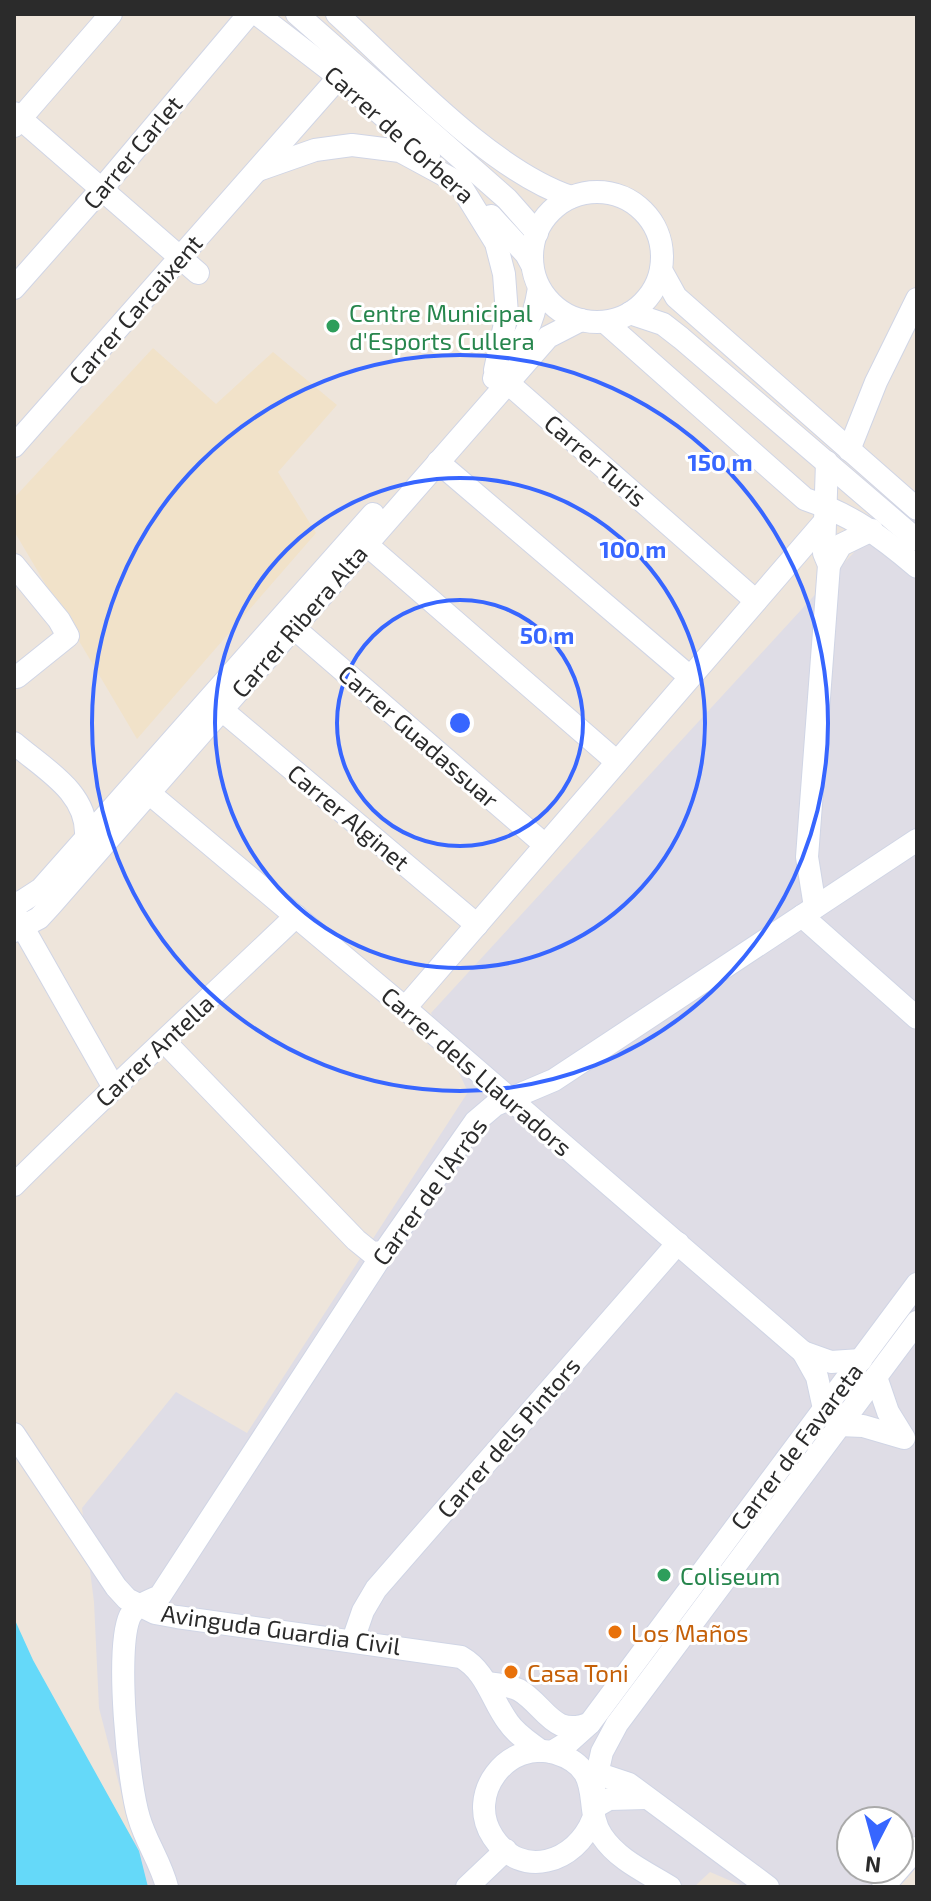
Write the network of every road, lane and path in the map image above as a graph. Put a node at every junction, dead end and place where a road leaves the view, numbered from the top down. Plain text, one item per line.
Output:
1 (111, 14) edge
2 (249, 14) edge
3 (257, 14) edge
4 (297, 14) edge
5 (337, 14) edge
6 (339, 77) junction
7 (16, 119) edge
8 (256, 171) junction
9 (459, 183) junction
10 (101, 190) junction
11 (571, 197) junction
12 (537, 233) junction
13 (180, 258) junction
14 (532, 265) junction
15 (661, 270) junction
16 (198, 273) dead end
17 (14, 288) edge
18 (539, 288) junction
19 (917, 299) edge
20 (630, 313) junction
21 (581, 320) junction
22 (605, 322) junction
23 (501, 381) junction
24 (14, 446) edge
25 (849, 450) junction
26 (438, 462) junction
27 (827, 462) junction
28 (917, 509) edge
29 (826, 513) junction
30 (872, 530) junction
31 (917, 540) edge
32 (366, 544) junction
33 (14, 565) edge
34 (829, 565) junction
35 (917, 567) edge
36 (756, 601) junction
37 (294, 628) junction
38 (17, 677) dead end
39 (690, 677) junction
40 (222, 710) junction
41 (14, 743) edge
42 (617, 762) junction
43 (149, 793) junction
44 (86, 836) junction
45 (917, 840) edge
46 (545, 845) junction
47 (18, 903) edge
48 (808, 911) junction
49 (296, 916) junction
50 (477, 925) junction
51 (18, 930) edge
52 (405, 1008) junction
53 (917, 1018) edge
54 (165, 1042) junction
55 (113, 1086) junction
56 (509, 1099) junction
57 (14, 1185) edge
58 (678, 1243) junction
59 (384, 1252) junction
60 (917, 1284) edge
61 (917, 1322) edge
62 (803, 1352) junction
63 (868, 1368) junction
64 (832, 1417) junction
65 (14, 1434) edge
66 (910, 1444) edge
67 (150, 1600) junction
68 (353, 1640) junction
69 (487, 1683) junction
70 (506, 1721) junction
71 (590, 1723) junction
72 (613, 1731) junction
73 (546, 1752) junction
74 (505, 1763) junction
75 (638, 1791) junction
76 (594, 1798) junction
77 (917, 1848) edge
78 (506, 1850) junction
79 (570, 1853) junction
80 (619, 1856) junction
81 (167, 1887) edge
82 (467, 1887) edge
83 (670, 1887) edge
84 (768, 1887) edge
85 (883, 1887) edge

1 - 7 street
2 - 10 street, Carrer Carlet
3 - 6 street, Carrer de Corbera
4 - 12 street
5 - 11 street
6 - 8 street, Carrer Carcaixent
6 - 9 street, Carrer de Corbera
7 - 10 street
8 - 9 street, Carrer Carcaixent
8 - 13 street, Carrer Carcaixent
9 - 14 street, Carrer de Corbera
9 - 23 street
10 - 13 street
10 - 17 street, Carrer Carlet
11 - 12 street
11 - 15 street
12 - 14 street
13 - 16 street
13 - 24 street, Carrer Carcaixent
14 - 18 street
15 - 20 street
15 - 25 street
18 - 21 street
18 - 23 street, Carrer Ribera Alta
19 - 25 street
20 - 22 street
20 - 27 street
21 - 22 street
21 - 23 street, Carrer Ribera Alta
22 - 29 street
23 - 26 street, Carrer Ribera Alta
23 - 36 street, Carrer Turis
23 - 44 street, Carrer Ribera Alta
25 - 28 street
26 - 32 street, Carrer Ribera Alta
26 - 39 street
27 - 29 street
27 - 31 street
29 - 30 street
29 - 34 street
29 - 36 street
30 - 34 street
30 - 35 street
32 - 37 street, Carrer Ribera Alta
32 - 42 street
33 - 38 street
34 - 48 street
36 - 39 street
37 - 40 street, Carrer Ribera Alta
37 - 46 street, Carrer Guadassuar
39 - 42 street
40 - 43 street, Carrer Ribera Alta
40 - 50 street, Carrer Alginet
41 - 44 street
42 - 46 street
43 - 49 street, Carrer dels Llauradors
43 - 51 street, Carrer Ribera Alta
44 - 47 street, Carrer Ribera Alta
45 - 48 street, Carrer de l'Arròs
46 - 50 street
47 - 51 street, Carrer Ribera Alta
48 - 53 street
48 - 56 street, Carrer de l'Arròs
49 - 52 street, Carrer dels Llauradors
49 - 54 street, Carrer Antella
50 - 52 street
51 - 55 street
52 - 56 street, Carrer dels Llauradors
54 - 55 street, Carrer Antella
54 - 59 street
55 - 57 street, Carrer Antella
56 - 58 street, Carrer dels Llauradors
56 - 59 street, Carrer de l'Arròs
58 - 62 street, Carrer dels Llauradors
58 - 68 street, Carrer dels Pintors
59 - 67 street, Carrer de l'Arròs
60 - 63 street, Carrer de Favareta
61 - 63 street, Carrer de Favareta
62 - 63 street, Carrer dels Llauradors
62 - 64 street, Carrer dels Llauradors
63 - 64 street, Carrer de Favareta
63 - 66 street
64 - 66 street
64 - 71 street, Carrer de Favareta
64 - 72 street, Carrer de Favareta
65 - 67 street, Avinguda Guardia Civil
67 - 68 street, Avinguda Guardia Civil
67 - 81 street, Carrer de l'Arròs
68 - 69 street, Avinguda Guardia Civil
69 - 70 street, Avinguda Guardia Civil
69 - 71 street
70 - 73 street
70 - 74 street
71 - 73 street, Carrer de Favareta
72 - 75 street
72 - 76 street, Carrer de Favareta
73 - 74 street
73 - 76 street
74 - 78 street
75 - 76 street
75 - 76 street
75 - 84 street
76 - 79 street
76 - 80 street
77 - 85 street
78 - 79 street
78 - 82 street
79 - 80 street
80 - 83 street

